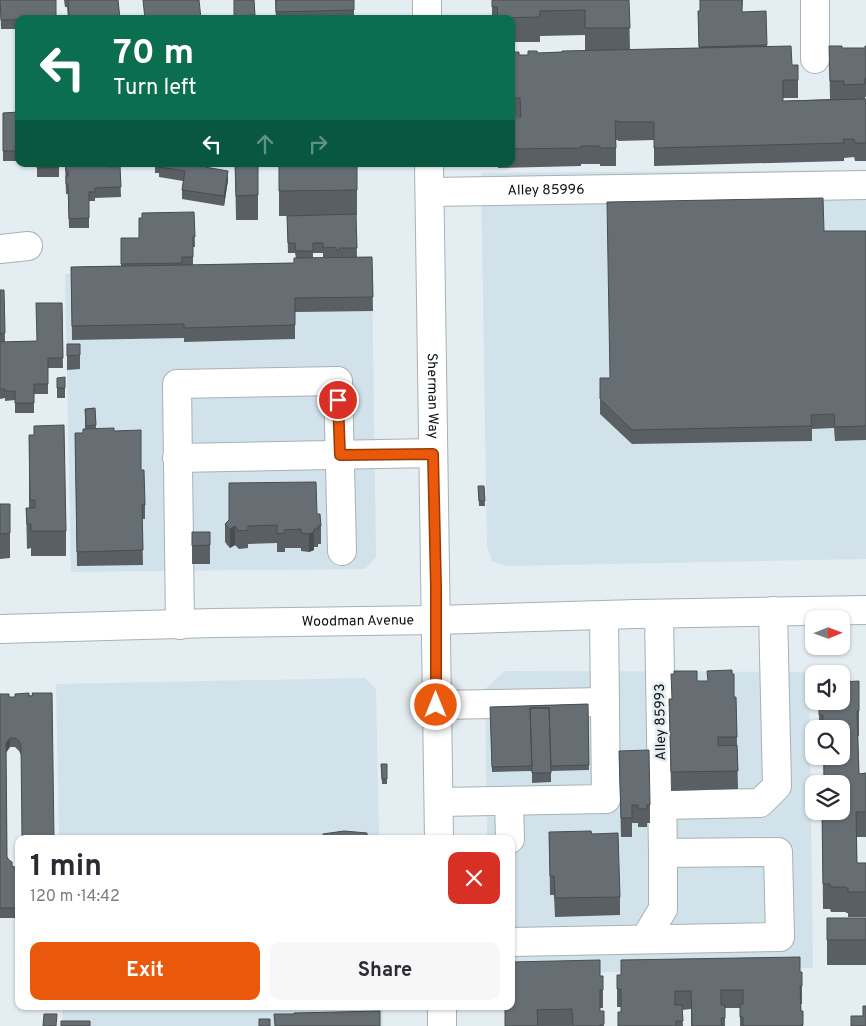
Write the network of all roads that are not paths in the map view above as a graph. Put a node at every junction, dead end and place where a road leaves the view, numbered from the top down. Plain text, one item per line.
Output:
1 (427, 0) edge
2 (815, 0) edge
3 (427, 15) edge
4 (815, 59) dead end
5 (429, 167) edge
6 (866, 185) edge
7 (430, 192) junction
8 (28, 246) dead end
9 (0, 249) edge
10 (433, 454) junction
11 (340, 455) junction
12 (178, 458) junction
13 (342, 551) dead end
14 (866, 610) edge
15 (773, 611) junction
16 (659, 614) junction
17 (604, 616) junction
18 (436, 620) junction
19 (180, 625) junction
20 (0, 629) edge
21 (605, 702) junction
22 (436, 705) junction
23 (509, 801) junction
24 (438, 802) junction
25 (662, 829) junction
26 (439, 835) edge
27 (510, 835) edge
28 (645, 939) junction
29 (515, 942) edge
30 (442, 1010) edge
31 (442, 1026) edge

1 - 3 main road
2 - 4 main road
5 - 7 main road, Sherman Way
6 - 7 main road, Alley 85996
7 - 10 main road, Sherman Way
8 - 9 main road
10 - 11 main road
10 - 18 main road, Sherman Way
11 - 12 main road
11 - 12 main road
11 - 13 main road
12 - 19 main road
14 - 15 main road, Woodman Avenue
15 - 16 main road, Woodman Avenue
15 - 25 main road
16 - 17 main road, Woodman Avenue
16 - 25 main road, Alley 85993
17 - 18 main road, Woodman Avenue
17 - 21 main road
18 - 19 main road, Woodman Avenue
18 - 22 main road, Sherman Way
19 - 20 main road, Woodman Avenue
21 - 22 main road
21 - 23 main road
22 - 24 main road, Sherman Way
23 - 24 main road
23 - 27 main road
24 - 26 main road, Sherman Way
25 - 28 main road, Alley 85993
25 - 28 main road
28 - 29 main road
30 - 31 main road

